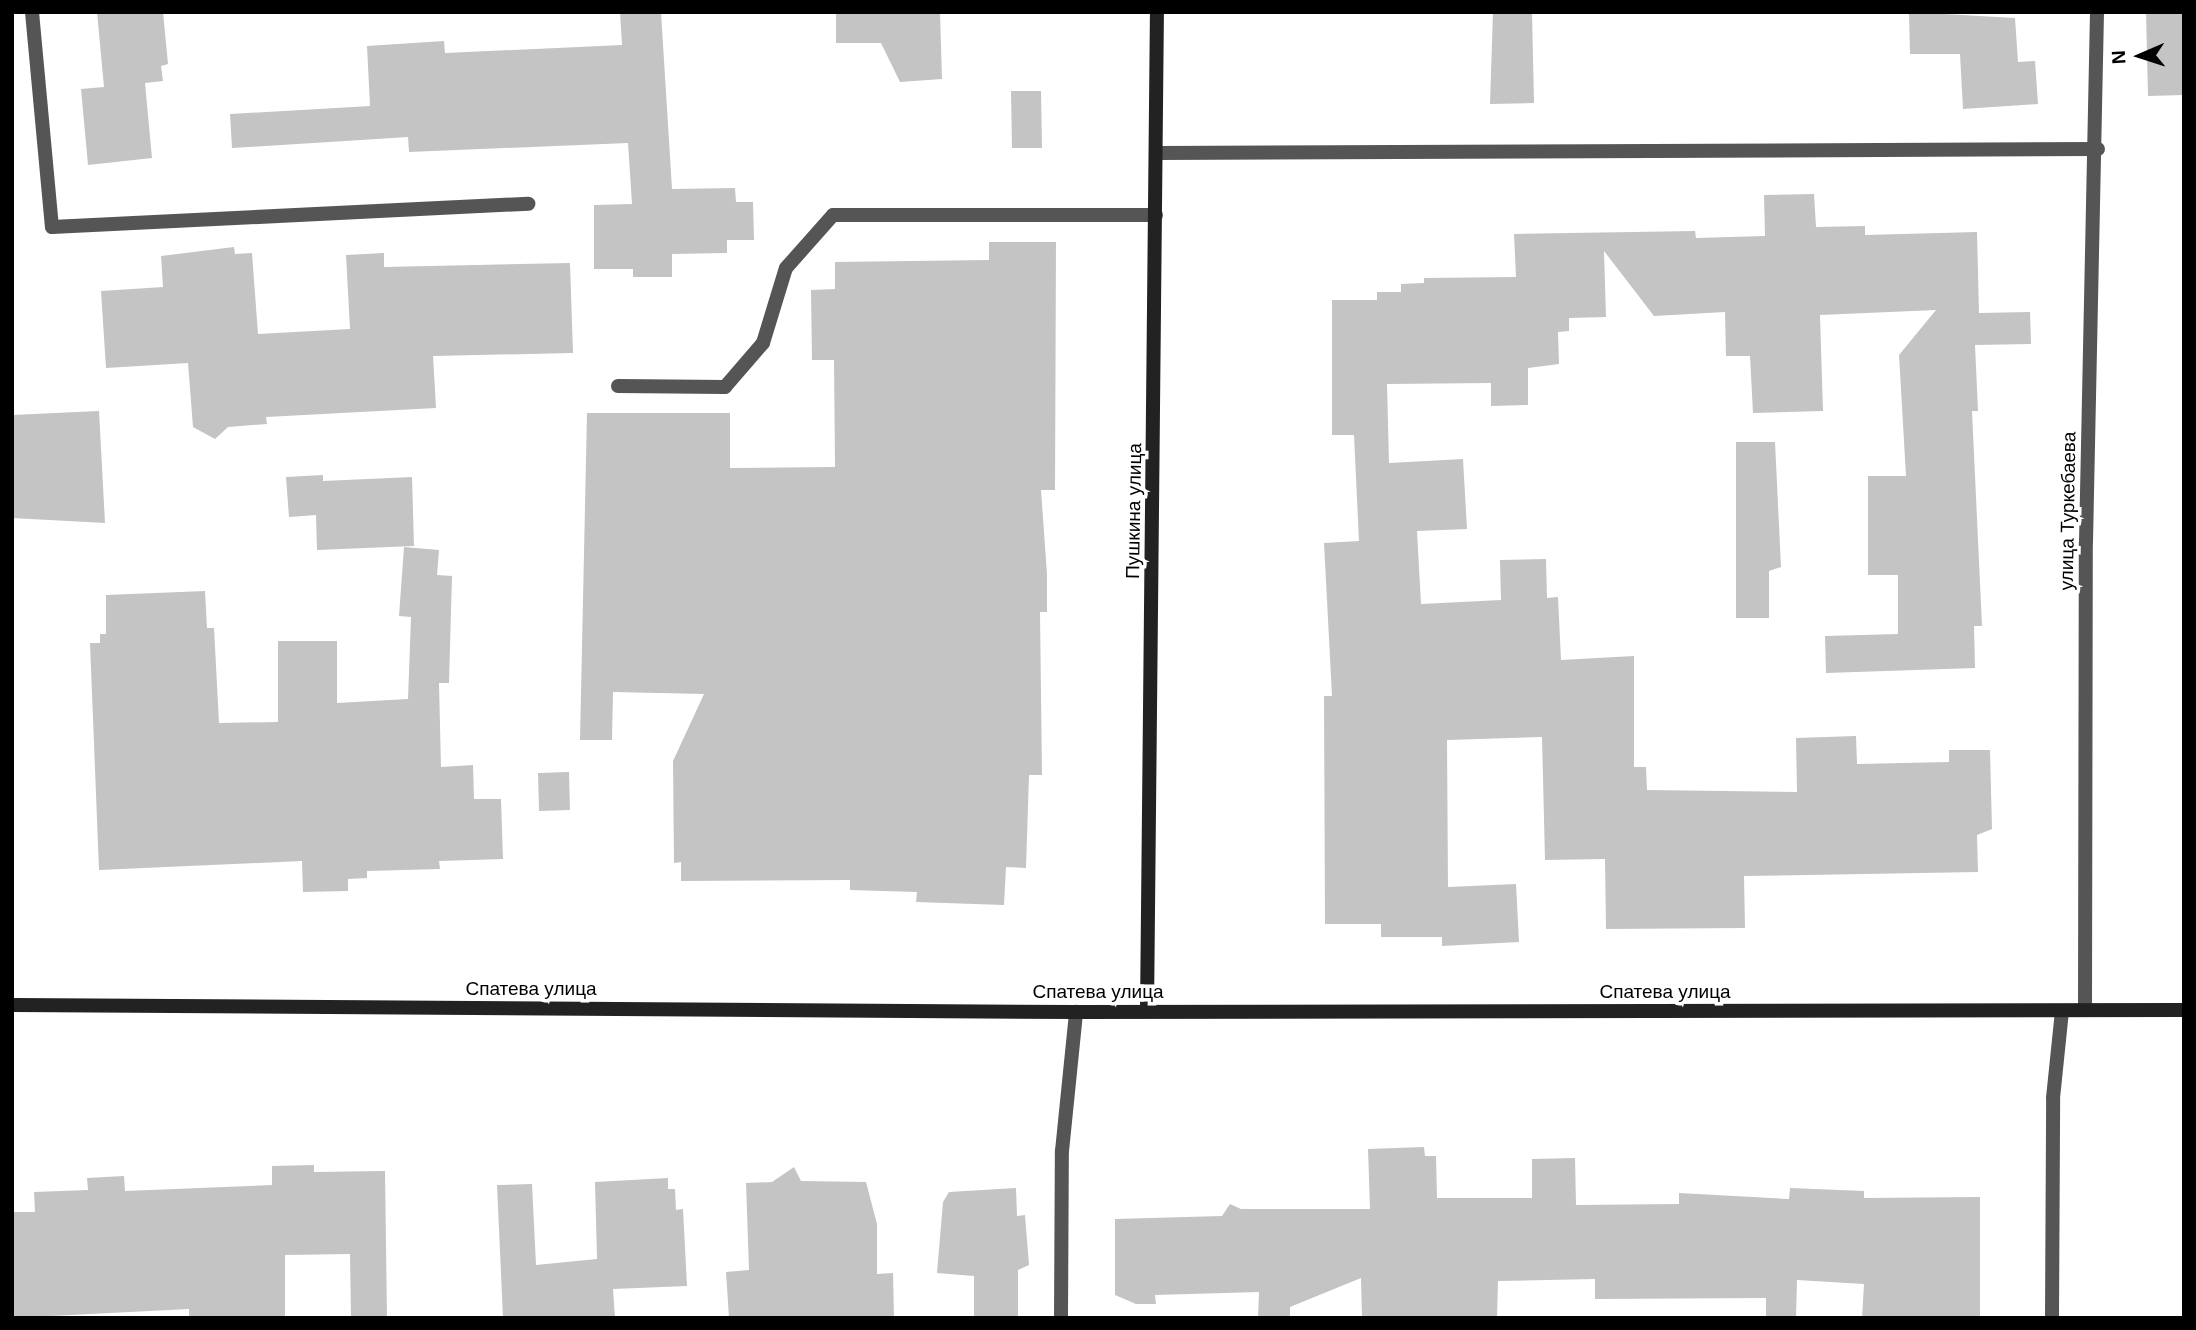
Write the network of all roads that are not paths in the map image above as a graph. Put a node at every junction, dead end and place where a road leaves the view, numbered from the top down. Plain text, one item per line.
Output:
1 (32, 12) edge
2 (1157, 12) edge
3 (2097, 12) edge
4 (2098, 149) junction
5 (1157, 153) junction
6 (528, 204) dead end
7 (1156, 215) junction
8 (618, 386) dead end
9 (12, 1005) edge
10 (2084, 1010) junction
11 (2184, 1010) edge
12 (1147, 1011) junction
13 (2062, 1011) junction
14 (1076, 1012) junction
15 (1061, 1318) edge
16 (2052, 1318) edge

1 - 6 street
2 - 5 street, Пушкина улица
3 - 4 street, улица Туркебаева
4 - 5 street
4 - 10 street, улица Туркебаева
5 - 7 street, Пушкина улица
7 - 8 street
7 - 12 street, Пушкина улица
9 - 14 street, Спатева улица
10 - 11 street, Спатева улица
10 - 13 street, Спатева улица
12 - 13 street, Спатева улица
12 - 14 street, Спатева улица
13 - 16 street
14 - 15 street

